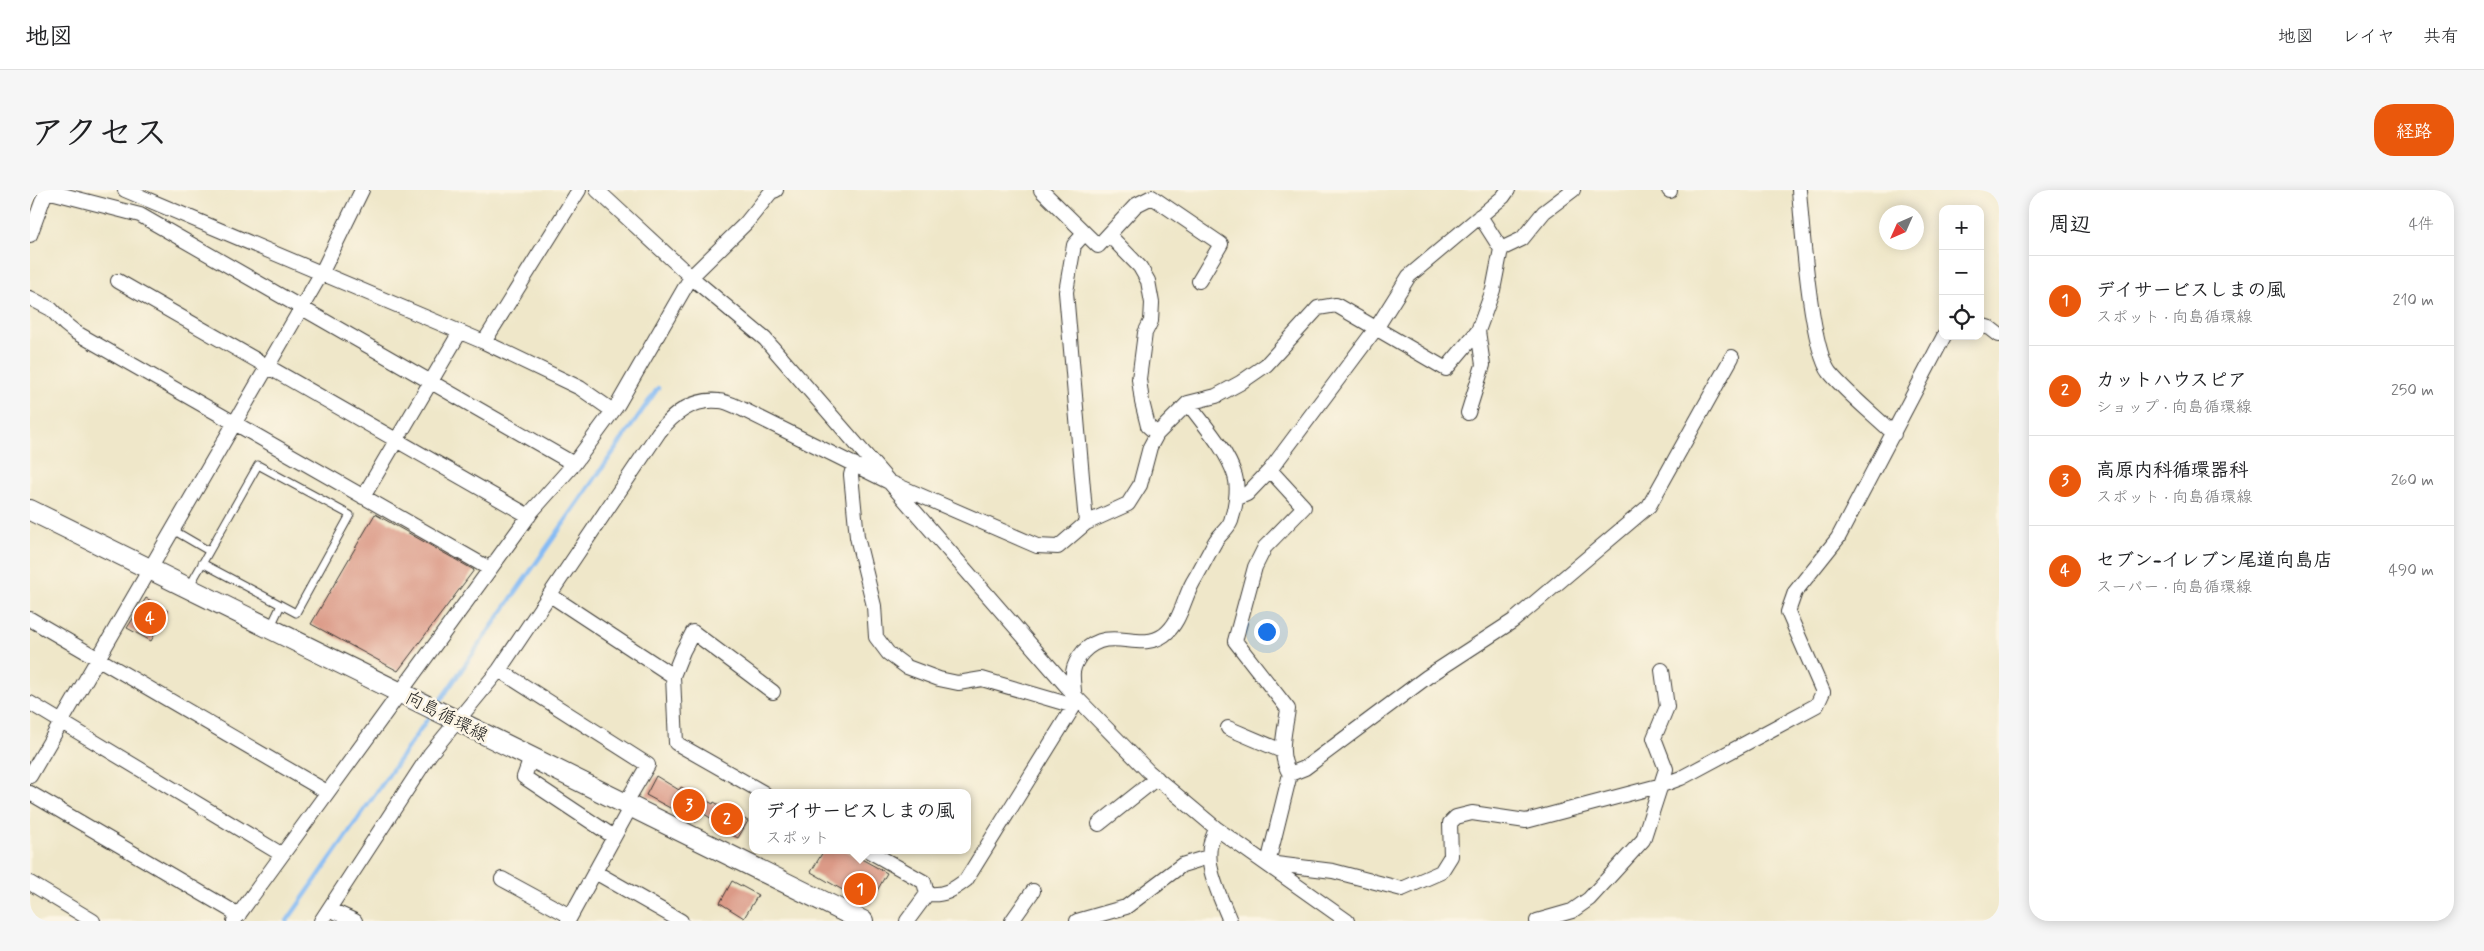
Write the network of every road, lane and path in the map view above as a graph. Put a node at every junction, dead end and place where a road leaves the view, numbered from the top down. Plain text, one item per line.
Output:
1 (125, 190) edge
2 (362, 190) edge
3 (579, 190) edge
4 (596, 190) edge
5 (776, 190) edge
6 (1041, 190) edge
7 (1508, 190) edge
8 (1573, 190) edge
9 (1799, 190) edge
10 (44, 191) edge
11 (1144, 195) edge
12 (1480, 216) junction
13 (1084, 234) junction
14 (30, 235) edge
15 (1110, 236) junction
16 (1501, 249) junction
17 (321, 274) junction
18 (691, 277) junction
19 (118, 281) dead end
20 (1199, 281) dead end
21 (30, 298) edge
22 (302, 307) junction
23 (1984, 326) edge
24 (1377, 327) junction
25 (1478, 331) junction
26 (460, 332) junction
27 (1999, 334) edge
28 (1942, 340) edge
29 (484, 342) junction
30 (1732, 358) dead end
31 (267, 367) junction
32 (430, 381) junction
33 (1188, 403) junction
34 (613, 411) junction
35 (1468, 413) dead end
36 (234, 424) junction
37 (1157, 434) junction
38 (1894, 434) junction
39 (396, 440) junction
40 (574, 464) junction
41 (854, 464) junction
42 (1270, 470) junction
43 (887, 481) junction
44 (363, 497) junction
45 (1236, 499) junction
46 (30, 510) edge
47 (529, 516) junction
48 (1086, 523) junction
49 (173, 530) junction
50 (209, 551) junction
51 (202, 563) junction
52 (150, 569) junction
53 (490, 569) junction
54 (188, 588) junction
55 (550, 595) junction
56 (281, 605) junction
57 (30, 619) edge
58 (270, 628) junction
59 (98, 660) junction
60 (499, 670) junction
61 (1662, 670) dead end
62 (673, 676) junction
63 (774, 692) dead end
64 (404, 694) junction
65 (1075, 702) junction
66 (30, 703) edge
67 (454, 721) junction
68 (61, 723) junction
69 (1228, 728) dead end
70 (1282, 751) junction
71 (531, 758) junction
72 (1290, 774) junction
73 (30, 776) edge
74 (1157, 778) junction
75 (1662, 785) junction
76 (757, 789) edge
77 (328, 792) junction
78 (30, 793) edge
79 (628, 805) junction
80 (1098, 824) dead end
81 (1217, 829) junction
82 (614, 838) junction
83 (281, 854) junction
84 (874, 854) edge
85 (1208, 857) junction
86 (1268, 863) junction
87 (595, 872) junction
88 (502, 878) dead end
89 (30, 883) edge
90 (1033, 891) dead end
91 (927, 894) junction
92 (325, 915) edge
93 (659, 916) edge
94 (236, 918) edge
95 (569, 919) edge
96 (93, 921) edge
97 (354, 921) edge
98 (681, 921) edge
99 (864, 921) edge
100 (908, 921) edge
101 (1012, 921) edge
102 (1077, 921) edge
103 (1230, 921) edge
104 (1347, 921) edge
105 (1537, 921) edge

1 - 17 street
2 - 17 street
3 - 29 street
4 - 18 street
5 - 18 street
6 - 13 street
7 - 12 street
8 - 16 street
9 - 38 street
10 - 14 street
10 - 22 street
11 - 15 street
11 - 20 street
12 - 16 street
12 - 24 street
13 - 15 street
13 - 48 street
15 - 37 street
16 - 25 street
17 - 22 street
17 - 26 street
18 - 34 street
18 - 43 street
19 - 31 street
21 - 36 street
22 - 31 street
22 - 32 street
23 - 27 street
24 - 25 street
24 - 33 street
24 - 42 street
25 - 35 street
26 - 29 street
26 - 32 street
28 - 38 street
29 - 34 street
30 - 72 street
31 - 36 street
31 - 39 street
32 - 39 street
32 - 40 street
33 - 37 street
33 - 45 street
34 - 40 street
36 - 44 street
36 - 49 street
37 - 48 street
38 - 75 street
39 - 44 street
39 - 47 street
40 - 47 street
41 - 43 street
41 - 55 street
41 - 65 street
42 - 45 street
42 - 70 street
43 - 48 street
43 - 65 street
44 - 53 street
45 - 65 street
46 - 52 main road, 向島循環線
47 - 53 street
49 - 50 lane
49 - 52 street
50 - 51 lane
50 - 56 lane
51 - 54 lane
51 - 56 lane
52 - 54 main road, 向島循環線
52 - 59 street
53 - 64 street
54 - 58 main road, 向島循環線
55 - 60 street
55 - 62 street
56 - 58 lane
57 - 59 street
58 - 64 main road, 向島循環線
59 - 68 street
59 - 77 street
60 - 67 street
60 - 79 street
61 - 75 street
62 - 63 street
62 - 76 street
64 - 67 main road, 向島循環線
64 - 77 street
65 - 74 street
65 - 91 street
66 - 68 street
67 - 71 main road, 向島循環線
67 - 92 street
68 - 73 street
68 - 83 street
69 - 70 street
70 - 72 street
71 - 79 main road, 向島循環線
71 - 82 street
72 - 86 street
74 - 80 street
74 - 81 street
75 - 86 street
75 - 105 street
77 - 83 street
78 - 94 street
79 - 82 street
79 - 99 main road, 向島循環線
81 - 85 street
81 - 86 street
82 - 87 street
83 - 94 street
84 - 91 street
85 - 102 street
85 - 103 street
86 - 104 street
87 - 93 street
87 - 95 street
88 - 95 street
89 - 96 street
90 - 101 street
91 - 100 street
92 - 97 street
93 - 98 street

